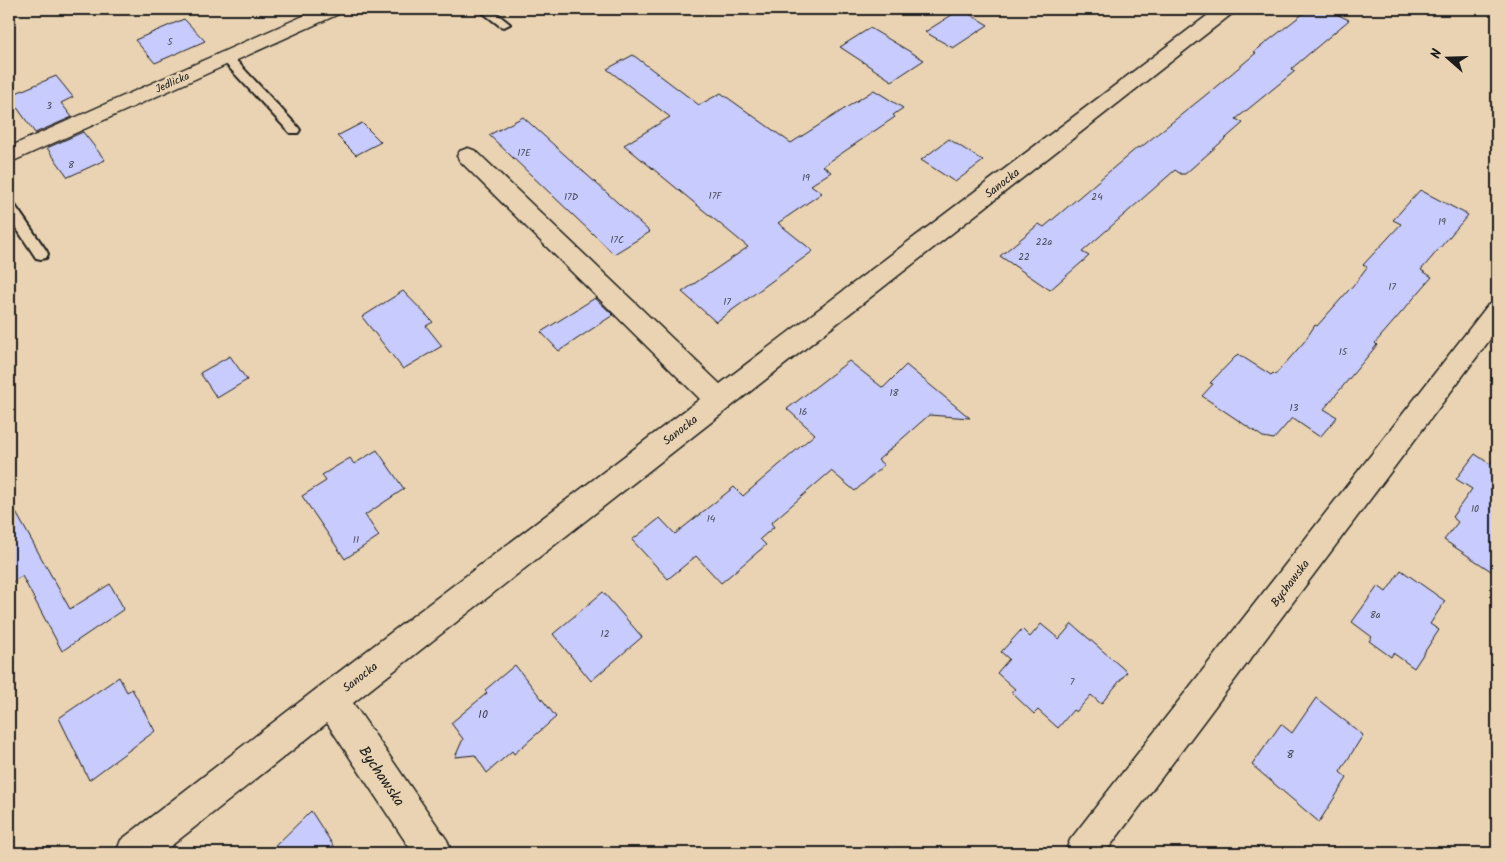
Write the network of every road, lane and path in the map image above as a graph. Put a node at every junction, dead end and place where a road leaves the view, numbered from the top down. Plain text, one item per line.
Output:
1 (334, 9) edge
2 (484, 9) edge
3 (1228, 9) edge
4 (504, 24) dead end
5 (227, 58) junction
6 (294, 130) dead end
7 (9, 156) edge
8 (468, 156) dead end
9 (9, 207) edge
10 (41, 254) dead end
11 (1497, 312) edge
12 (719, 400) junction
13 (331, 699) junction
14 (134, 853) edge
15 (434, 853) edge
16 (1083, 853) edge

1 - 5 street, Jedlicka
2 - 4 lane
3 - 12 street, Sanocka
5 - 6 lane
5 - 7 street, Jedlicka
8 - 12 street
9 - 10 lane
11 - 16 street, Bychawska
12 - 13 street, Sanocka
13 - 14 street, Sanocka
13 - 15 street, Bychawska

